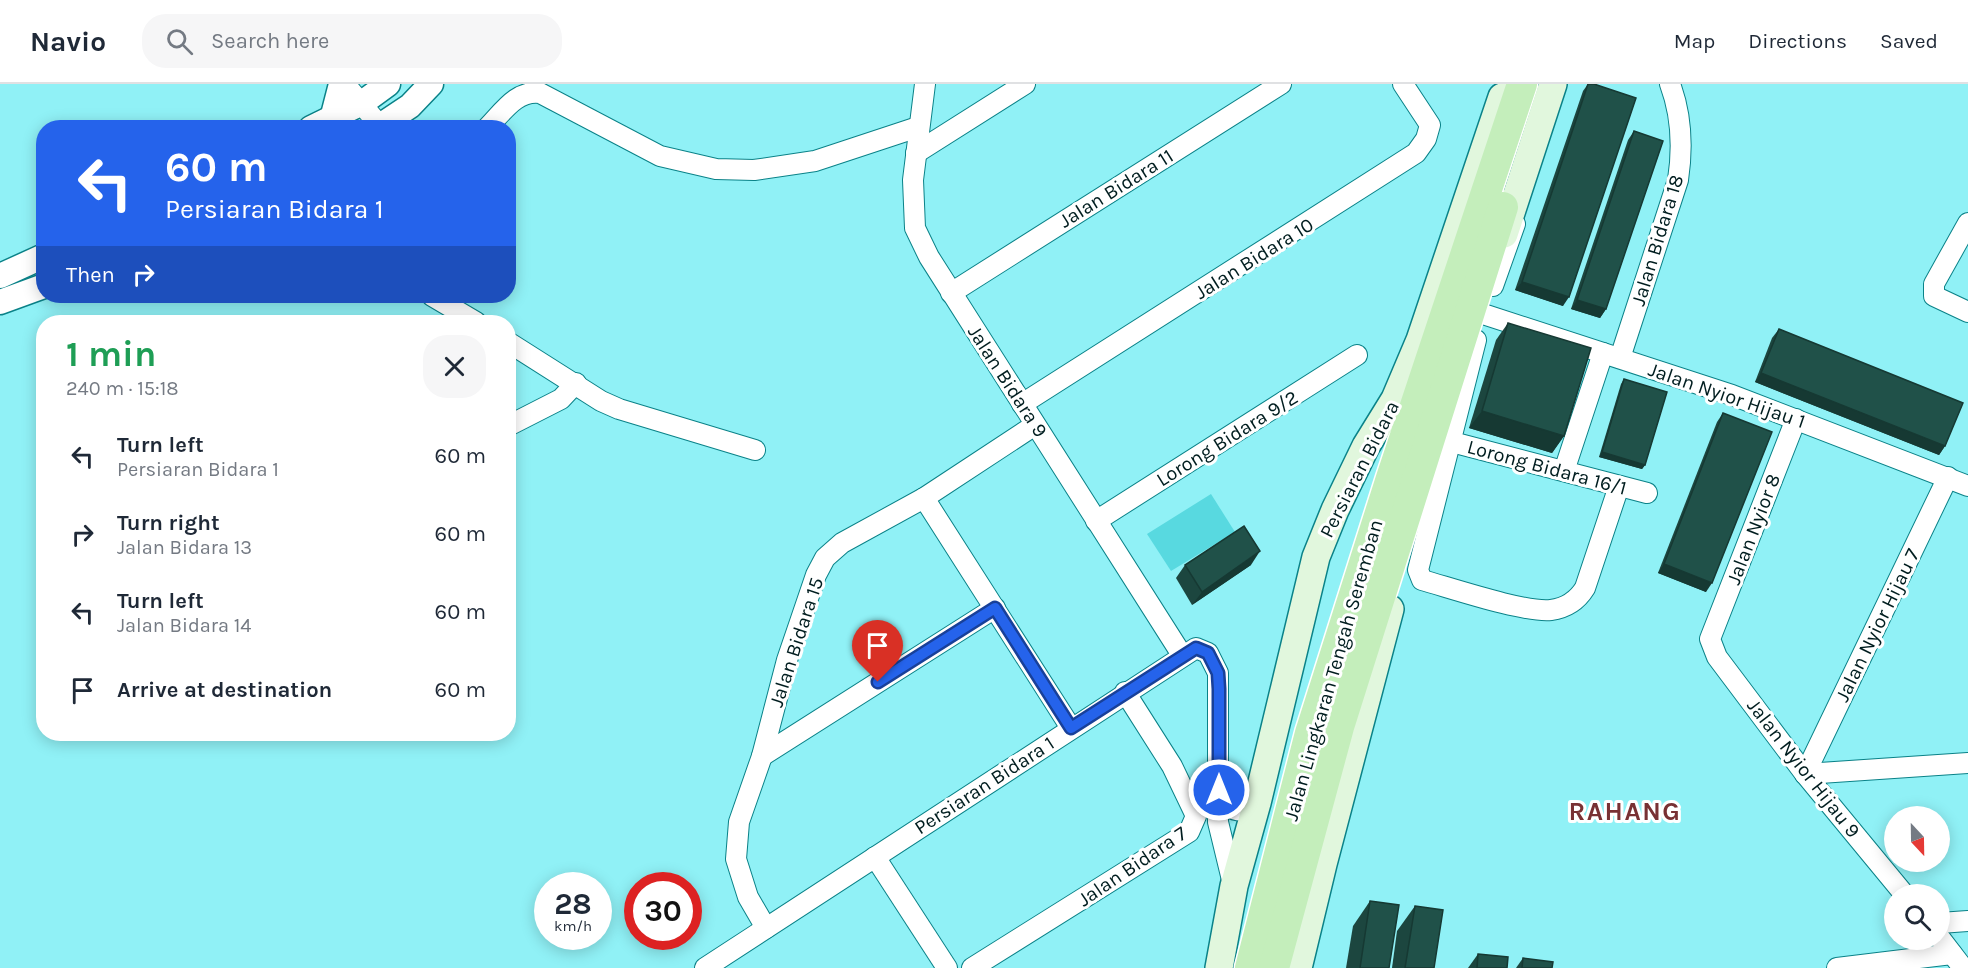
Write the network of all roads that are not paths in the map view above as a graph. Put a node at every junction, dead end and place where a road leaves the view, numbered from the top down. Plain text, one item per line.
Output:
1 (343, 84) edge
2 (431, 84) edge
3 (925, 84) edge
4 (1025, 84) edge
5 (1281, 84) edge
6 (1403, 84) edge
7 (1506, 84) edge
8 (1522, 84) edge
9 (1542, 84) edge
10 (1553, 84) edge
11 (1565, 84) edge
12 (1670, 84) edge
13 (377, 90) edge
14 (323, 120) edge
15 (326, 120) edge
16 (385, 120) edge
17 (389, 120) edge
18 (495, 120) edge
19 (918, 127) junction
20 (916, 153) junction
21 (1968, 223) edge
22 (36, 260) edge
23 (0, 276) edge
24 (36, 289) edge
25 (951, 293) junction
26 (0, 302) edge
27 (444, 303) edge
28 (1968, 312) edge
29 (1483, 314) junction
30 (464, 315) edge
31 (516, 347) edge
32 (1358, 355) dead end
33 (1611, 356) junction
34 (576, 383) junction
35 (1022, 404) junction
36 (1796, 419) junction
37 (516, 422) edge
38 (1035, 425) junction
39 (1448, 441) junction
40 (755, 450) dead end
41 (1563, 471) junction
42 (1948, 477) junction
43 (1391, 478) joint
44 (1619, 486) junction
45 (1968, 486) edge
46 (1647, 493) dead end
47 (924, 498) junction
48 (1096, 521) junction
49 (995, 608) junction
50 (1710, 639) joint
51 (1182, 655) junction
52 (1125, 692) junction
53 (1071, 728) junction
54 (762, 756) junction
55 (1968, 763) edge
56 (1805, 774) junction
57 (1219, 790) junction
58 (1257, 803) junction
59 (875, 857) junction
60 (1896, 884) edge
61 (1234, 886) junction
62 (1968, 921) edge
63 (1950, 922) edge
64 (766, 928) junction
65 (1952, 953) edge
66 (705, 968) edge
67 (947, 968) edge
68 (972, 968) edge
69 (1219, 968) edge
70 (1250, 968) edge
71 (1274, 968) edge
72 (1298, 968) edge
73 (1837, 968) edge

1 - 13 street
1 - 14 street
2 - 17 street
3 - 19 street, Jalan Bidara 9
4 - 20 street
5 - 25 street, Jalan Bidara 11
6 - 35 street, Jalan Bidara 10
7 - 58 main road, Persiaran Bidara
8 - 43 main road, Persiaran Bidara
9 - 71 main road, Jalan Lingkaran Tengah Seremban
10 - 72 main road
11 - 29 street
12 - 33 street, Jalan Bidara 18
13 - 15 street
13 - 16 street
18 - 19 street
19 - 20 street, Jalan Bidara 9
20 - 25 street, Jalan Bidara 9
21 - 28 street
22 - 23 street
24 - 26 street
25 - 35 street, Jalan Bidara 9
27 - 30 street
29 - 33 street, Jalan Nyior Hijau 1
29 - 39 street
31 - 34 street
32 - 48 street, Lorong Bidara 9/2
33 - 36 street, Jalan Nyior Hijau 1
33 - 41 street, Jalan Bidara 18
34 - 37 street
34 - 40 street
35 - 38 street, Jalan Bidara 9
36 - 42 street, Jalan Nyior Hijau 1
36 - 50 street, Jalan Nyior 8
38 - 47 street, Jalan Bidara 15
38 - 48 street, Jalan Bidara 9
39 - 41 street, Lorong Bidara 16/1
39 - 44 street
41 - 44 street, Lorong Bidara 16/1
42 - 45 street, Jalan Nyior Hijau 1
42 - 56 street, Jalan Nyior Hijau 7
43 - 70 main road, Jalan Lingkaran Tengah Seremban
44 - 46 street, Lorong Bidara 16/1
47 - 49 street
47 - 54 street, Jalan Bidara 15
48 - 51 street, Jalan Bidara 9
49 - 53 street
49 - 54 street
50 - 56 street, Jalan Nyior Hijau 9
51 - 52 street, Persiaran Bidara 1
51 - 57 street
52 - 53 street, Persiaran Bidara 1
52 - 68 street, Jalan Bidara 7
53 - 59 street, Persiaran Bidara 1
54 - 64 street, Jalan Bidara 15
55 - 56 street
56 - 60 street, Jalan Nyior Hijau 9
57 - 58 street
57 - 61 street
58 - 61 main road, Persiaran Bidara
59 - 64 street, Persiaran Bidara 1
59 - 67 street
61 - 69 main road, Persiaran Bidara
62 - 63 street
64 - 66 street, Persiaran Bidara 1
65 - 73 street

